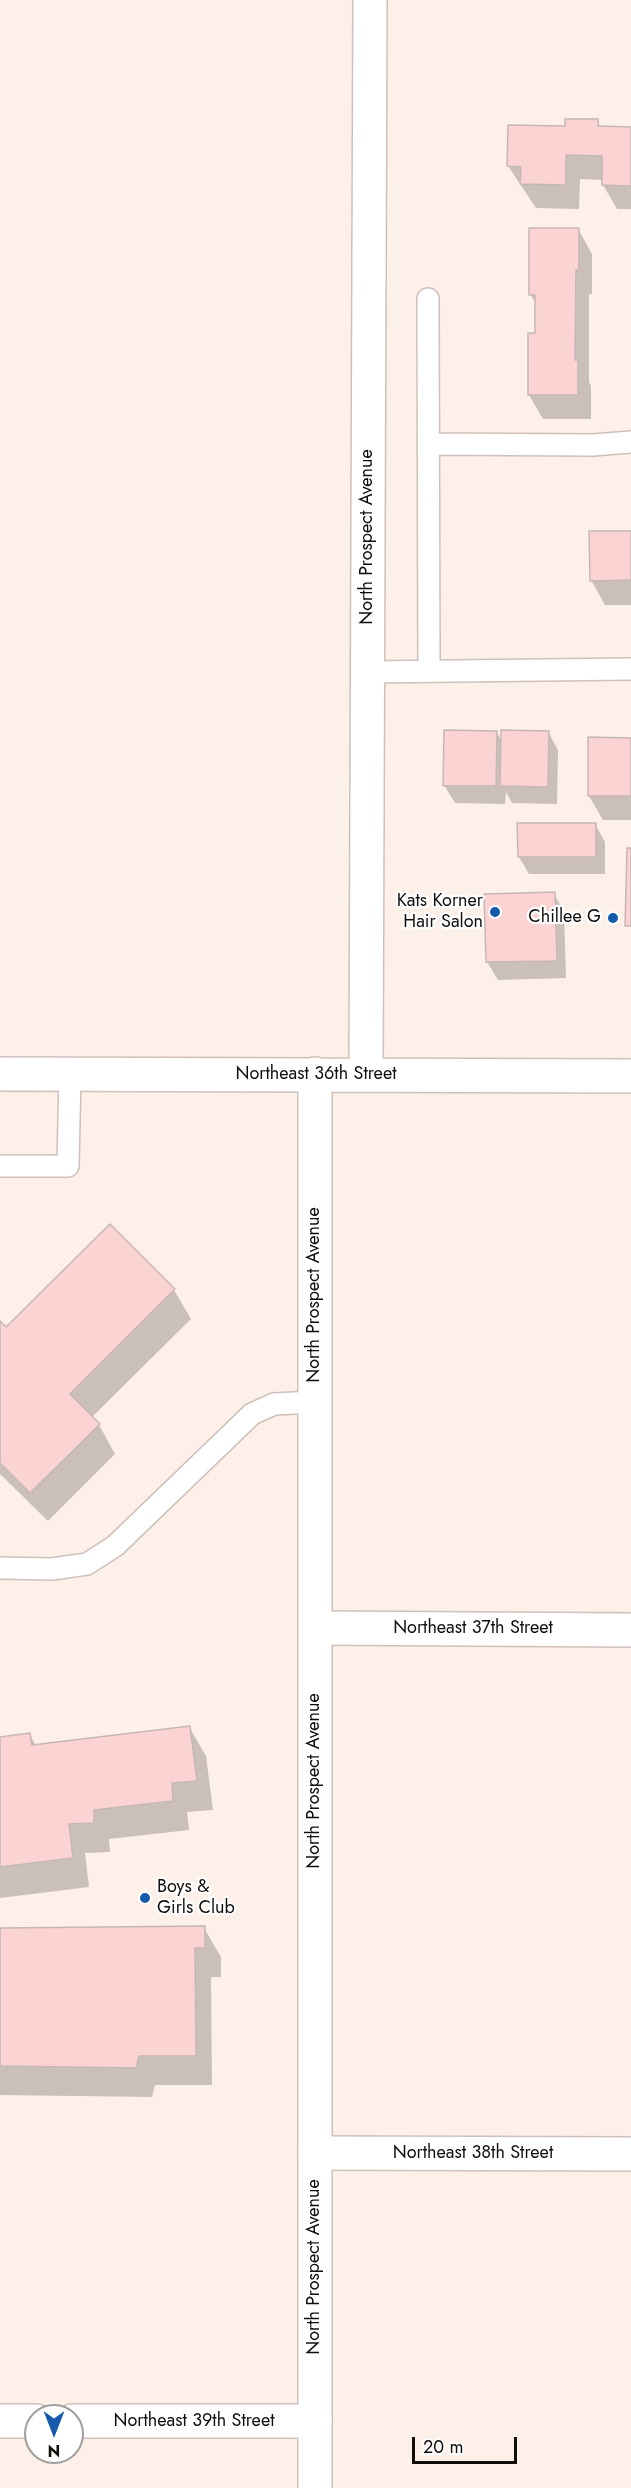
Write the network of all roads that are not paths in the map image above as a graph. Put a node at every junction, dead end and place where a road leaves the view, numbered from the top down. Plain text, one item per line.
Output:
1 (370, 0) edge
2 (428, 299) dead end
3 (631, 442) edge
4 (429, 444) junction
5 (631, 669) edge
6 (429, 671) junction
7 (367, 672) junction
8 (0, 1074) edge
9 (70, 1074) junction
10 (315, 1074) junction
11 (366, 1074) junction
12 (631, 1076) edge
13 (0, 1166) edge
14 (316, 1402) junction
15 (0, 1568) edge
16 (316, 1628) junction
17 (631, 1630) edge
18 (315, 2153) junction
19 (631, 2154) edge
20 (0, 2421) edge
21 (24, 2421) edge
22 (84, 2421) edge
23 (315, 2421) junction
24 (315, 2488) edge

1 - 7 street, North Prospect Avenue
2 - 4 lane
3 - 4 lane
4 - 6 lane
5 - 6 lane
6 - 7 lane
7 - 11 street, North Prospect Avenue
8 - 9 street, Northeast 36th Street
9 - 10 street, Northeast 36th Street
9 - 13 lane
10 - 11 street, Northeast 36th Street
10 - 14 street, North Prospect Avenue
11 - 12 street, Northeast 36th Street
14 - 15 lane
14 - 16 street, North Prospect Avenue
16 - 17 street, Northeast 37th Street
16 - 18 street, North Prospect Avenue
18 - 19 street, Northeast 38th Street
18 - 23 street, North Prospect Avenue
20 - 21 street
22 - 23 street, Northeast 39th Street
23 - 24 street, North Prospect Avenue

